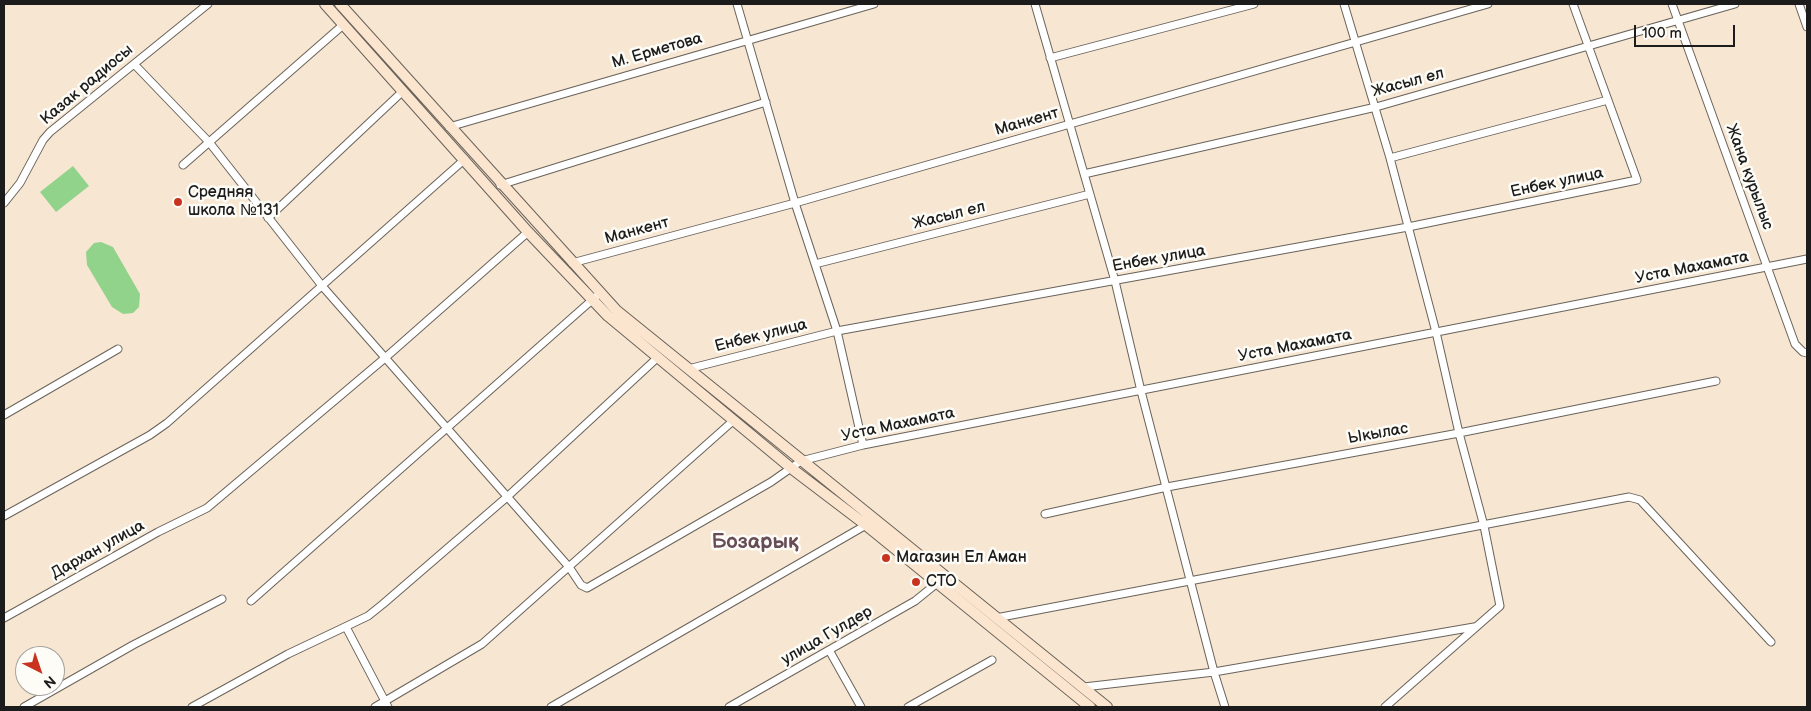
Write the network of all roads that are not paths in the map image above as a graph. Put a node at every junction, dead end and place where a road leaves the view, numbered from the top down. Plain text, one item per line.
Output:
1 (208, 4) edge
2 (324, 4) edge
3 (340, 4) edge
4 (737, 4) edge
5 (874, 4) edge
6 (1035, 4) edge
7 (1254, 4) edge
8 (1344, 4) edge
9 (1488, 4) edge
10 (1573, 4) edge
11 (1672, 4) edge
12 (1736, 4) edge
13 (1799, 4) edge
14 (1678, 20) junction
15 (343, 25) junction
16 (1807, 27) edge
17 (748, 39) junction
18 (1355, 42) junction
19 (1589, 47) junction
20 (1050, 58) junction
21 (134, 64) junction
22 (402, 92) junction
23 (1608, 100) junction
24 (766, 102) junction
25 (1376, 107) junction
26 (431, 114) junction
27 (1069, 124) junction
28 (449, 127) junction
29 (208, 142) junction
30 (1390, 158) junction
31 (464, 159) junction
32 (183, 165) dead end
33 (1084, 174) junction
34 (500, 185) junction
35 (1090, 194) junction
36 (4, 203) edge
37 (795, 203) junction
38 (268, 218) junction
39 (1408, 227) junction
40 (528, 232) junction
41 (1807, 259) edge
42 (572, 263) junction
43 (815, 264) junction
44 (1767, 268) junction
45 (1115, 281) junction
46 (323, 287) junction
47 (600, 293) junction
48 (592, 300) junction
49 (837, 331) junction
50 (1436, 332) junction
51 (118, 349) dead end
52 (1807, 353) edge
53 (385, 358) junction
54 (656, 359) junction
55 (688, 370) junction
56 (1716, 381) dead end
57 (1141, 391) junction
58 (4, 415) edge
59 (734, 420) junction
60 (447, 428) junction
61 (1459, 433) junction
62 (863, 444) junction
63 (801, 461) junction
64 (790, 468) junction
65 (1167, 487) junction
66 (507, 497) junction
67 (1045, 514) dead end
68 (4, 516) edge
69 (866, 526) junction
70 (1484, 526) junction
71 (569, 567) junction
72 (1191, 582) junction
73 (936, 584) junction
74 (222, 599) dead end
75 (251, 601) dead end
76 (4, 618) edge
77 (996, 618) junction
78 (346, 627) junction
79 (1475, 627) junction
80 (1771, 642) dead end
81 (829, 650) junction
82 (992, 660) dead end
83 (1214, 672) junction
84 (1084, 688) junction
85 (386, 705) edge
86 (1083, 705) edge
87 (24, 707) edge
88 (192, 707) edge
89 (375, 707) edge
90 (551, 707) edge
91 (729, 707) edge
92 (861, 707) edge
93 (908, 707) edge
94 (1107, 707) edge
95 (1225, 707) edge
96 (1385, 707) edge

1 - 21 street, Казак радиосы
2 - 15 main road
3 - 26 main road
4 - 17 street
5 - 17 street, М. Ерметова
6 - 20 street
7 - 20 street
8 - 18 street
9 - 18 street, Манкент
10 - 19 street
11 - 14 street, Жана курылыс
12 - 14 street, Жасыл ел
13 - 16 street
14 - 19 street, Жасыл ел
14 - 44 street, Жана курылыс
15 - 22 main road
15 - 29 street
17 - 24 street
17 - 28 street, М. Ерметова
18 - 25 street
18 - 27 street, Манкент
19 - 23 street
19 - 25 street, Жасыл ел
20 - 27 street
21 - 29 street
21 - 36 street, Казак радиосы
22 - 26 main road
22 - 38 street
23 - 30 street
23 - 39 street, Енбек улица
24 - 34 street
24 - 37 street
25 - 30 street
25 - 33 street, Жасыл ел
26 - 28 main road
26 - 31 main road
27 - 33 street
27 - 37 street, Манкент
28 - 34 main road
29 - 32 street
29 - 38 street
30 - 39 street
31 - 40 main road
31 - 46 street
33 - 35 street
34 - 42 main road
35 - 43 street, Жасыл ел
35 - 45 street
37 - 42 street, Манкент
37 - 43 street
38 - 46 street
39 - 45 street, Енбек улица
39 - 50 street
40 - 48 main road
40 - 53 street, Дархан улица
41 - 44 street, Уста Махамата
42 - 47 main road
43 - 49 street
44 - 50 street, Уста Махамата
44 - 52 street, Жана курылыс
45 - 49 street, Енбек улица
45 - 57 street
46 - 53 street
46 - 68 street
47 - 48 street
47 - 55 main road
48 - 54 main road
48 - 60 street
49 - 55 street, Енбек улица
49 - 62 street
50 - 57 street, Уста Махамата
50 - 61 street
51 - 58 street
53 - 60 street
53 - 76 street, Дархан улица
54 - 59 main road
54 - 66 street
55 - 63 main road
56 - 61 street, Ыкылас
57 - 62 street, Уста Махамата
57 - 65 street
59 - 64 main road
59 - 71 street
60 - 66 street
60 - 75 street
61 - 65 street, Ыкылас
61 - 70 street
62 - 63 street, Уста Махамата
63 - 64 street, Уста Махамата
63 - 77 main road
64 - 69 main road
64 - 71 street, Уста Махамата
65 - 67 street, Ыкылас
65 - 72 street
66 - 71 street
66 - 78 street
69 - 73 main road
69 - 90 street
70 - 72 street
70 - 79 street
70 - 80 street
71 - 85 street
72 - 77 street
72 - 83 street
73 - 81 street, улица Гулдер
73 - 86 main road
74 - 87 street
77 - 84 main road
78 - 85 street
78 - 88 street
79 - 83 street
79 - 96 street
81 - 91 street, улица Гулдер
81 - 92 street
82 - 93 street
83 - 84 street
83 - 95 street
84 - 94 main road
85 - 89 street

